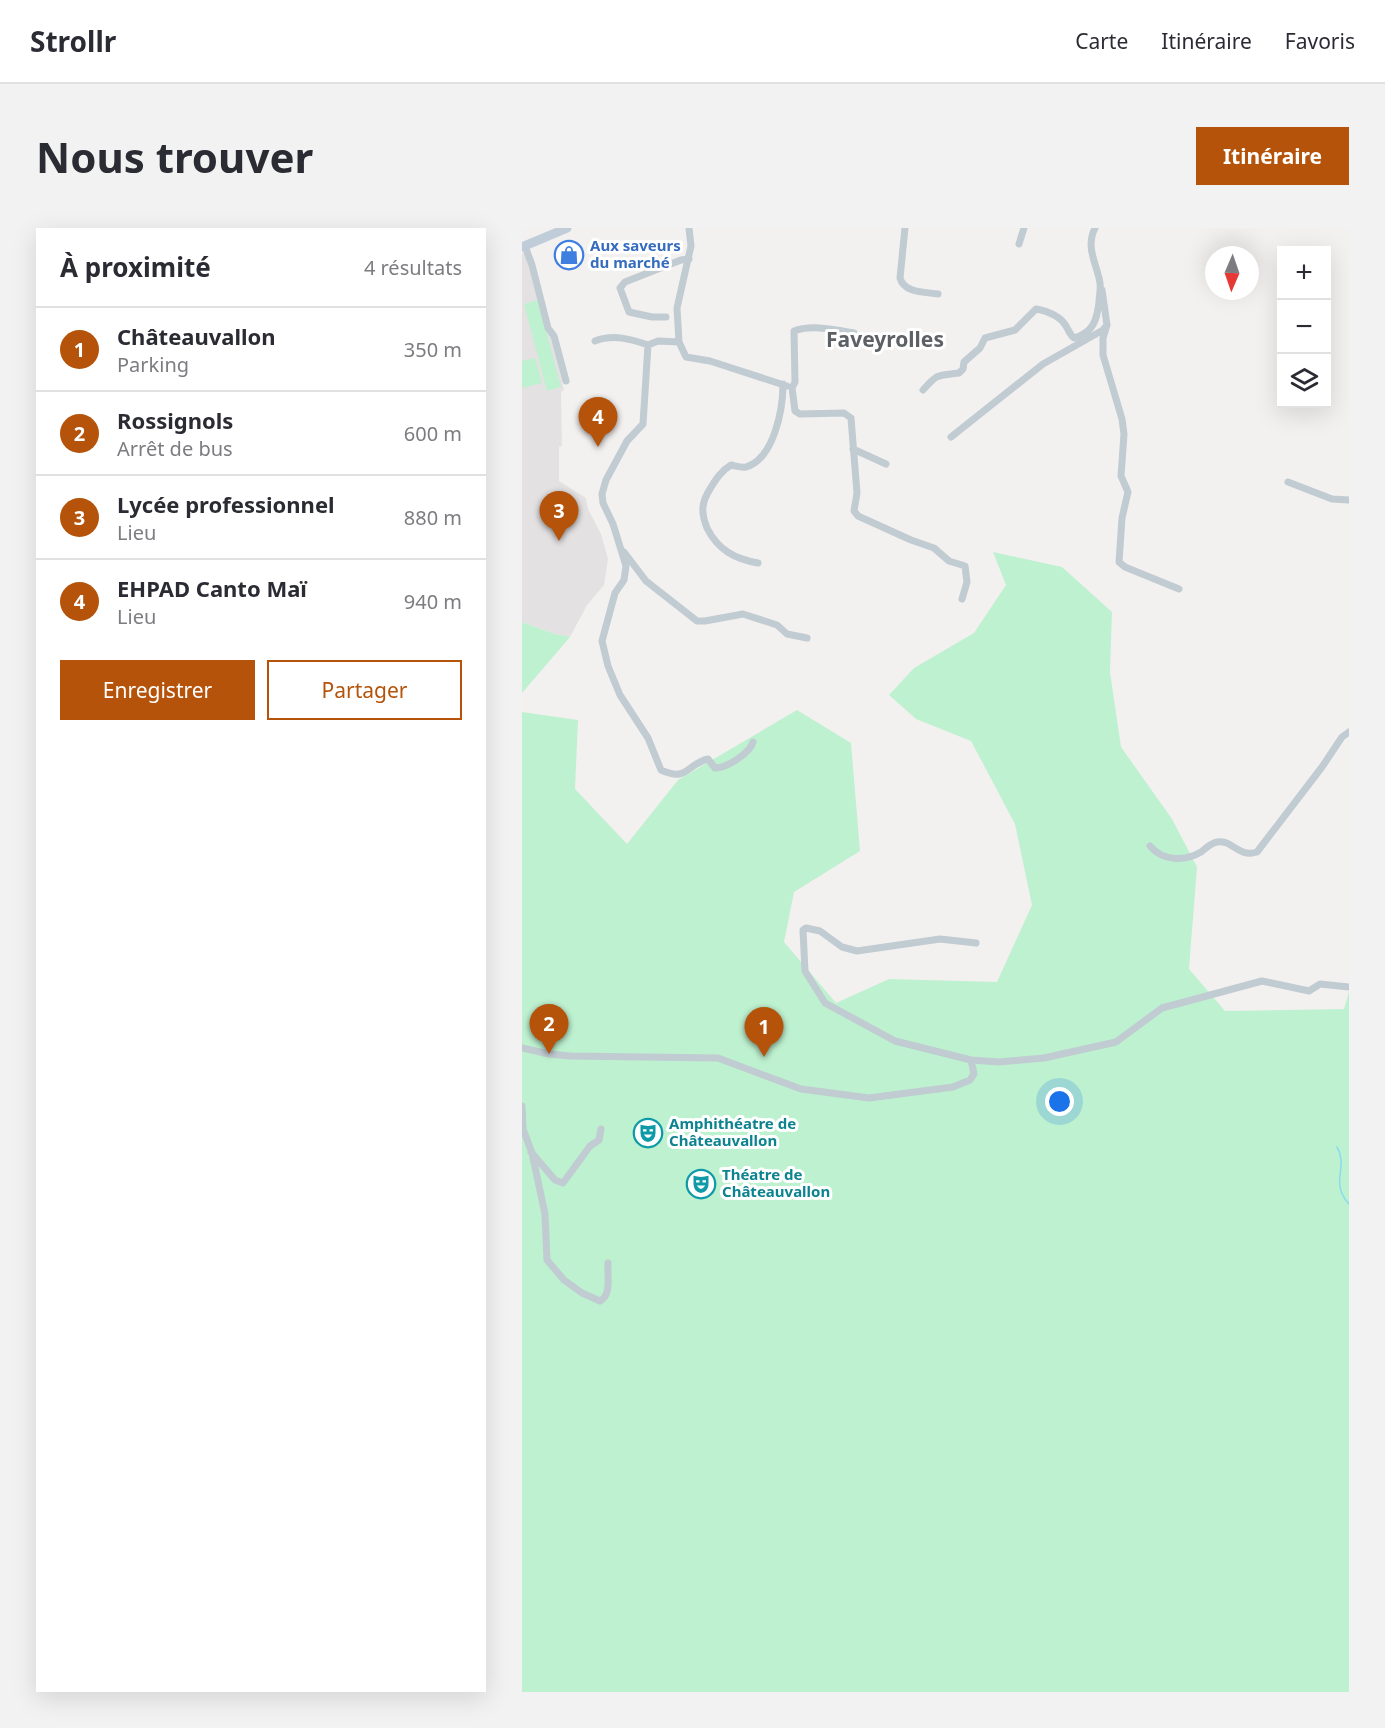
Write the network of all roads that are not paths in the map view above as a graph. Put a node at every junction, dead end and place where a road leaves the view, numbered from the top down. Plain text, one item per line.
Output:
1 (567, 228) edge
2 (688, 228) edge
3 (905, 228) edge
4 (1024, 228) edge
5 (1095, 228) edge
6 (1019, 243) dead end
7 (523, 246) edge
8 (689, 259) junction
9 (1101, 284) junction
10 (939, 294) dead end
11 (666, 317) dead end
12 (1107, 326) junction
13 (854, 333) dead end
14 (595, 341) dead end
15 (679, 342) junction
16 (648, 345) junction
17 (566, 381) dead end
18 (783, 384) junction
19 (792, 388) junction
20 (923, 390) dead end
21 (951, 437) dead end
22 (853, 449) junction
23 (886, 464) dead end
24 (1288, 482) dead end
25 (1349, 500) edge
26 (620, 548) junction
27 (758, 563) dead end
28 (1179, 589) dead end
29 (962, 599) dead end
30 (807, 638) dead end
31 (1349, 732) edge
32 (753, 742) dead end
33 (1150, 846) dead end
34 (976, 943) dead end
35 (1349, 987) edge
36 (522, 1048) edge
37 (522, 1054) edge
38 (971, 1060) junction
39 (522, 1106) edge
40 (601, 1130) dead end
41 (531, 1152) junction
42 (608, 1263) dead end

1 - 7 main road
2 - 8 street
3 - 10 street
4 - 6 street
5 - 9 street
7 - 17 street
8 - 11 street
8 - 15 street
9 - 12 street
9 - 20 street
12 - 21 street
12 - 28 street
13 - 19 street
14 - 16 street
15 - 16 street
15 - 18 street
16 - 26 street
18 - 19 street
18 - 27 street
19 - 22 street
22 - 23 street
22 - 29 street
24 - 25 street
26 - 30 street
26 - 32 street
31 - 33 street
34 - 38 street
35 - 38 street
36 - 37 street
36 - 38 street
39 - 41 street
40 - 41 street
41 - 42 street

